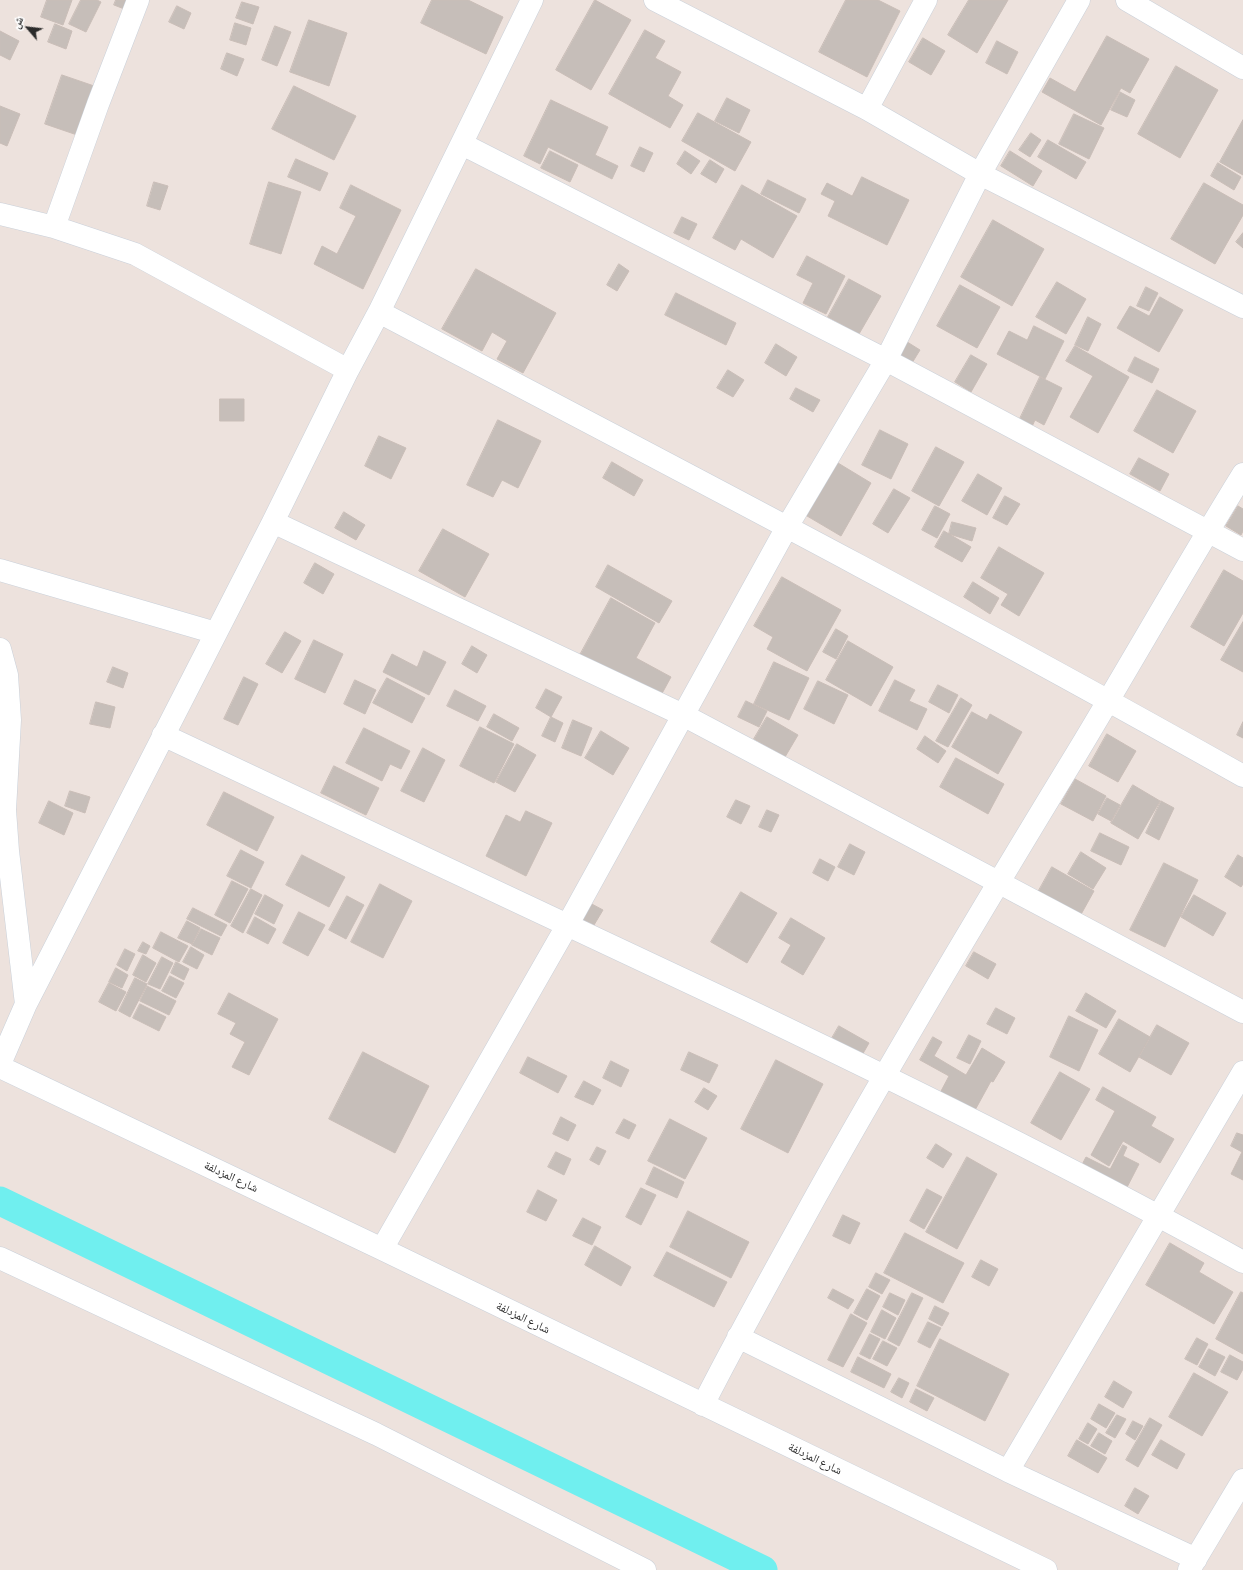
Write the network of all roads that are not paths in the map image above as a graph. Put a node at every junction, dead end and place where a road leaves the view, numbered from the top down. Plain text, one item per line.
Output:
1 (138, 0) edge
2 (532, 0) edge
3 (655, 0) edge
4 (926, 0) edge
5 (1079, 0) edge
6 (1127, 0) edge
7 (1243, 68) edge
8 (867, 109) junction
9 (462, 144) junction
10 (980, 174) junction
11 (0, 214) edge
12 (54, 227) junction
13 (1243, 307) edge
14 (379, 312) junction
15 (886, 360) junction
16 (348, 370) junction
17 (1243, 474) edge
18 (273, 522) junction
19 (787, 527) junction
20 (1208, 531) junction
21 (1243, 550) edge
22 (0, 570) edge
23 (216, 634) junction
24 (0, 649) edge
25 (1109, 700) junction
26 (683, 715) junction
27 (163, 734) junction
28 (1243, 776) edge
29 (998, 882) junction
30 (568, 924) junction
31 (26, 1004) junction
32 (1243, 1012) edge
33 (0, 1066) edge
34 (1243, 1072) edge
35 (884, 1076) junction
36 (1159, 1216) junction
37 (382, 1249) junction
38 (0, 1258) edge
39 (1243, 1262) edge
40 (738, 1337) junction
41 (703, 1405) junction
42 (1008, 1471) junction
43 (1243, 1480) edge
44 (1192, 1565) edge
45 (645, 1570) edge
46 (1046, 1570) edge

1 - 12 street
2 - 9 street
3 - 8 street
4 - 8 street
5 - 10 street
6 - 7 street
8 - 10 street
9 - 14 street
9 - 15 street
10 - 13 street
10 - 15 street
11 - 12 street
12 - 16 street
14 - 16 street
14 - 19 street
15 - 19 street
15 - 20 street
16 - 18 street
17 - 20 street
18 - 23 street
18 - 26 street
19 - 25 street
19 - 26 street
20 - 21 street
20 - 25 street
22 - 23 street
23 - 27 street
24 - 31 street
25 - 28 street
25 - 29 street
26 - 29 street
26 - 30 street
27 - 30 street
27 - 31 street
29 - 32 street
29 - 35 street
30 - 35 street
30 - 37 street
31 - 33 street
33 - 37 street, شارع المزدلفة
34 - 36 street
35 - 36 street
35 - 40 street
36 - 39 street
36 - 42 street
37 - 41 street, شارع المزدلفة
38 - 45 street
40 - 41 street
40 - 42 street
41 - 46 street, شارع المزدلفة
42 - 44 street
43 - 44 street

